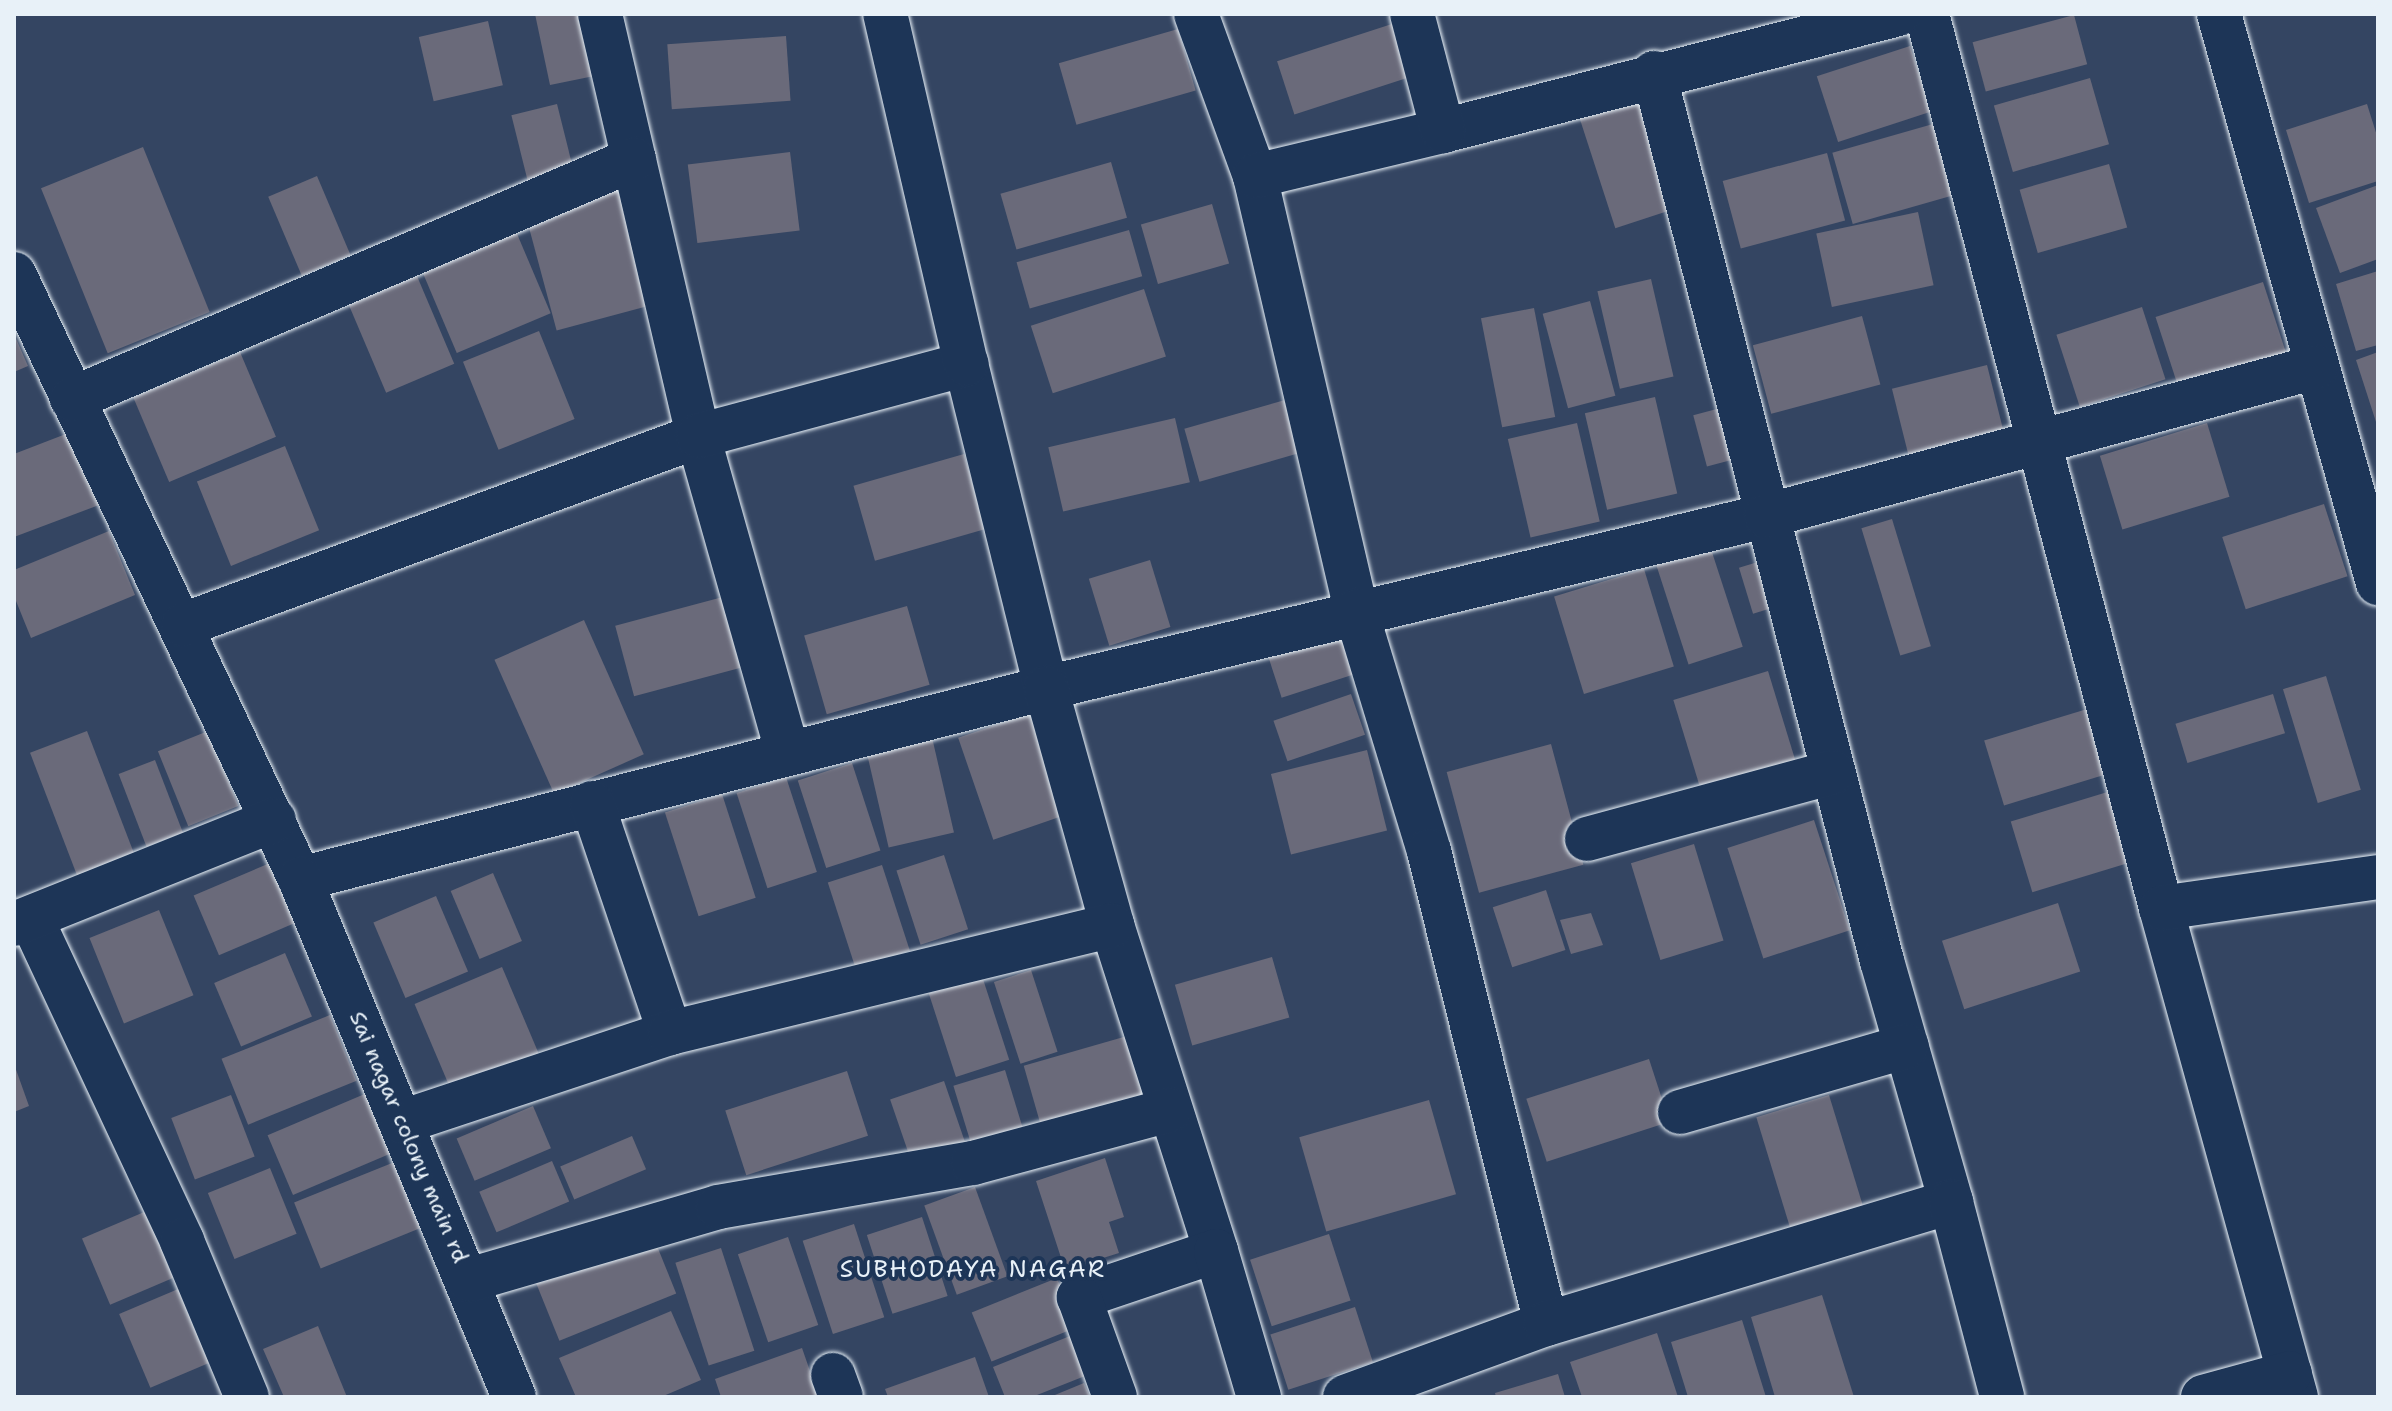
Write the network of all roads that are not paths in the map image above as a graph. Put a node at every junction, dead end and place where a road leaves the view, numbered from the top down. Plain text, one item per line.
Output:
1 (600, 14) edge
2 (885, 14) edge
3 (1196, 14) edge
4 (1412, 14) edge
5 (1898, 14) edge
6 (1927, 14) edge
7 (2219, 14) edge
8 (1654, 73) junction
9 (1443, 131) junction
10 (634, 159) junction
11 (1255, 176) junction
12 (14, 274) edge
13 (966, 364) junction
14 (2316, 367) junction
15 (72, 399) junction
16 (698, 436) junction
17 (2039, 445) junction
18 (1766, 516) junction
19 (2376, 565) edge
20 (1356, 611) junction
21 (183, 625) junction
22 (1046, 688) junction
23 (788, 753) junction
24 (1833, 772) junction
25 (592, 803) junction
26 (274, 820) junction
27 (1587, 839) dead end
28 (2378, 877) edge
29 (300, 879) junction
30 (2161, 908) junction
31 (23, 921) edge
32 (1112, 925) junction
33 (670, 1033) junction
34 (1907, 1046) junction
35 (1170, 1110) junction
36 (1680, 1112) dead end
37 (402, 1122) junction
38 (1951, 1202) junction
39 (1216, 1251) junction
40 (469, 1280) junction
41 (1546, 1324) junction
42 (2293, 1385) edge
43 (247, 1397) edge
44 (514, 1397) edge
45 (1115, 1397) edge
46 (1259, 1397) edge
47 (1345, 1397) edge
48 (2002, 1397) edge
49 (2203, 1397) edge

1 - 10 street
2 - 13 street
3 - 11 street
4 - 9 street
5 - 8 street
6 - 17 street
7 - 14 street
8 - 9 street
8 - 18 street
9 - 11 street
10 - 15 street
10 - 16 street
11 - 20 street
12 - 15 street, Sai nagar colony main rd
13 - 16 street
13 - 22 street
14 - 17 street
14 - 19 street
15 - 21 street, Sai nagar colony main rd
16 - 21 street
16 - 23 street
17 - 18 street
17 - 30 street
18 - 20 street
18 - 24 street
20 - 22 street
20 - 41 street
21 - 26 street, Sai nagar colony main rd
22 - 23 street
22 - 32 street
23 - 25 street
24 - 27 street
24 - 34 street
25 - 29 street
25 - 33 street
26 - 29 street, Sai nagar colony main rd
26 - 31 street
28 - 30 street
29 - 37 street, Sai nagar colony main rd
30 - 42 street
31 - 43 street
32 - 33 street
32 - 35 street
33 - 37 street
34 - 36 street
34 - 38 street
35 - 39 street
35 - 40 street
37 - 40 street, Sai nagar colony main rd
38 - 41 street
38 - 48 street
39 - 45 street
39 - 46 street
40 - 44 street, Sai nagar colony main rd
41 - 47 street
42 - 49 street

